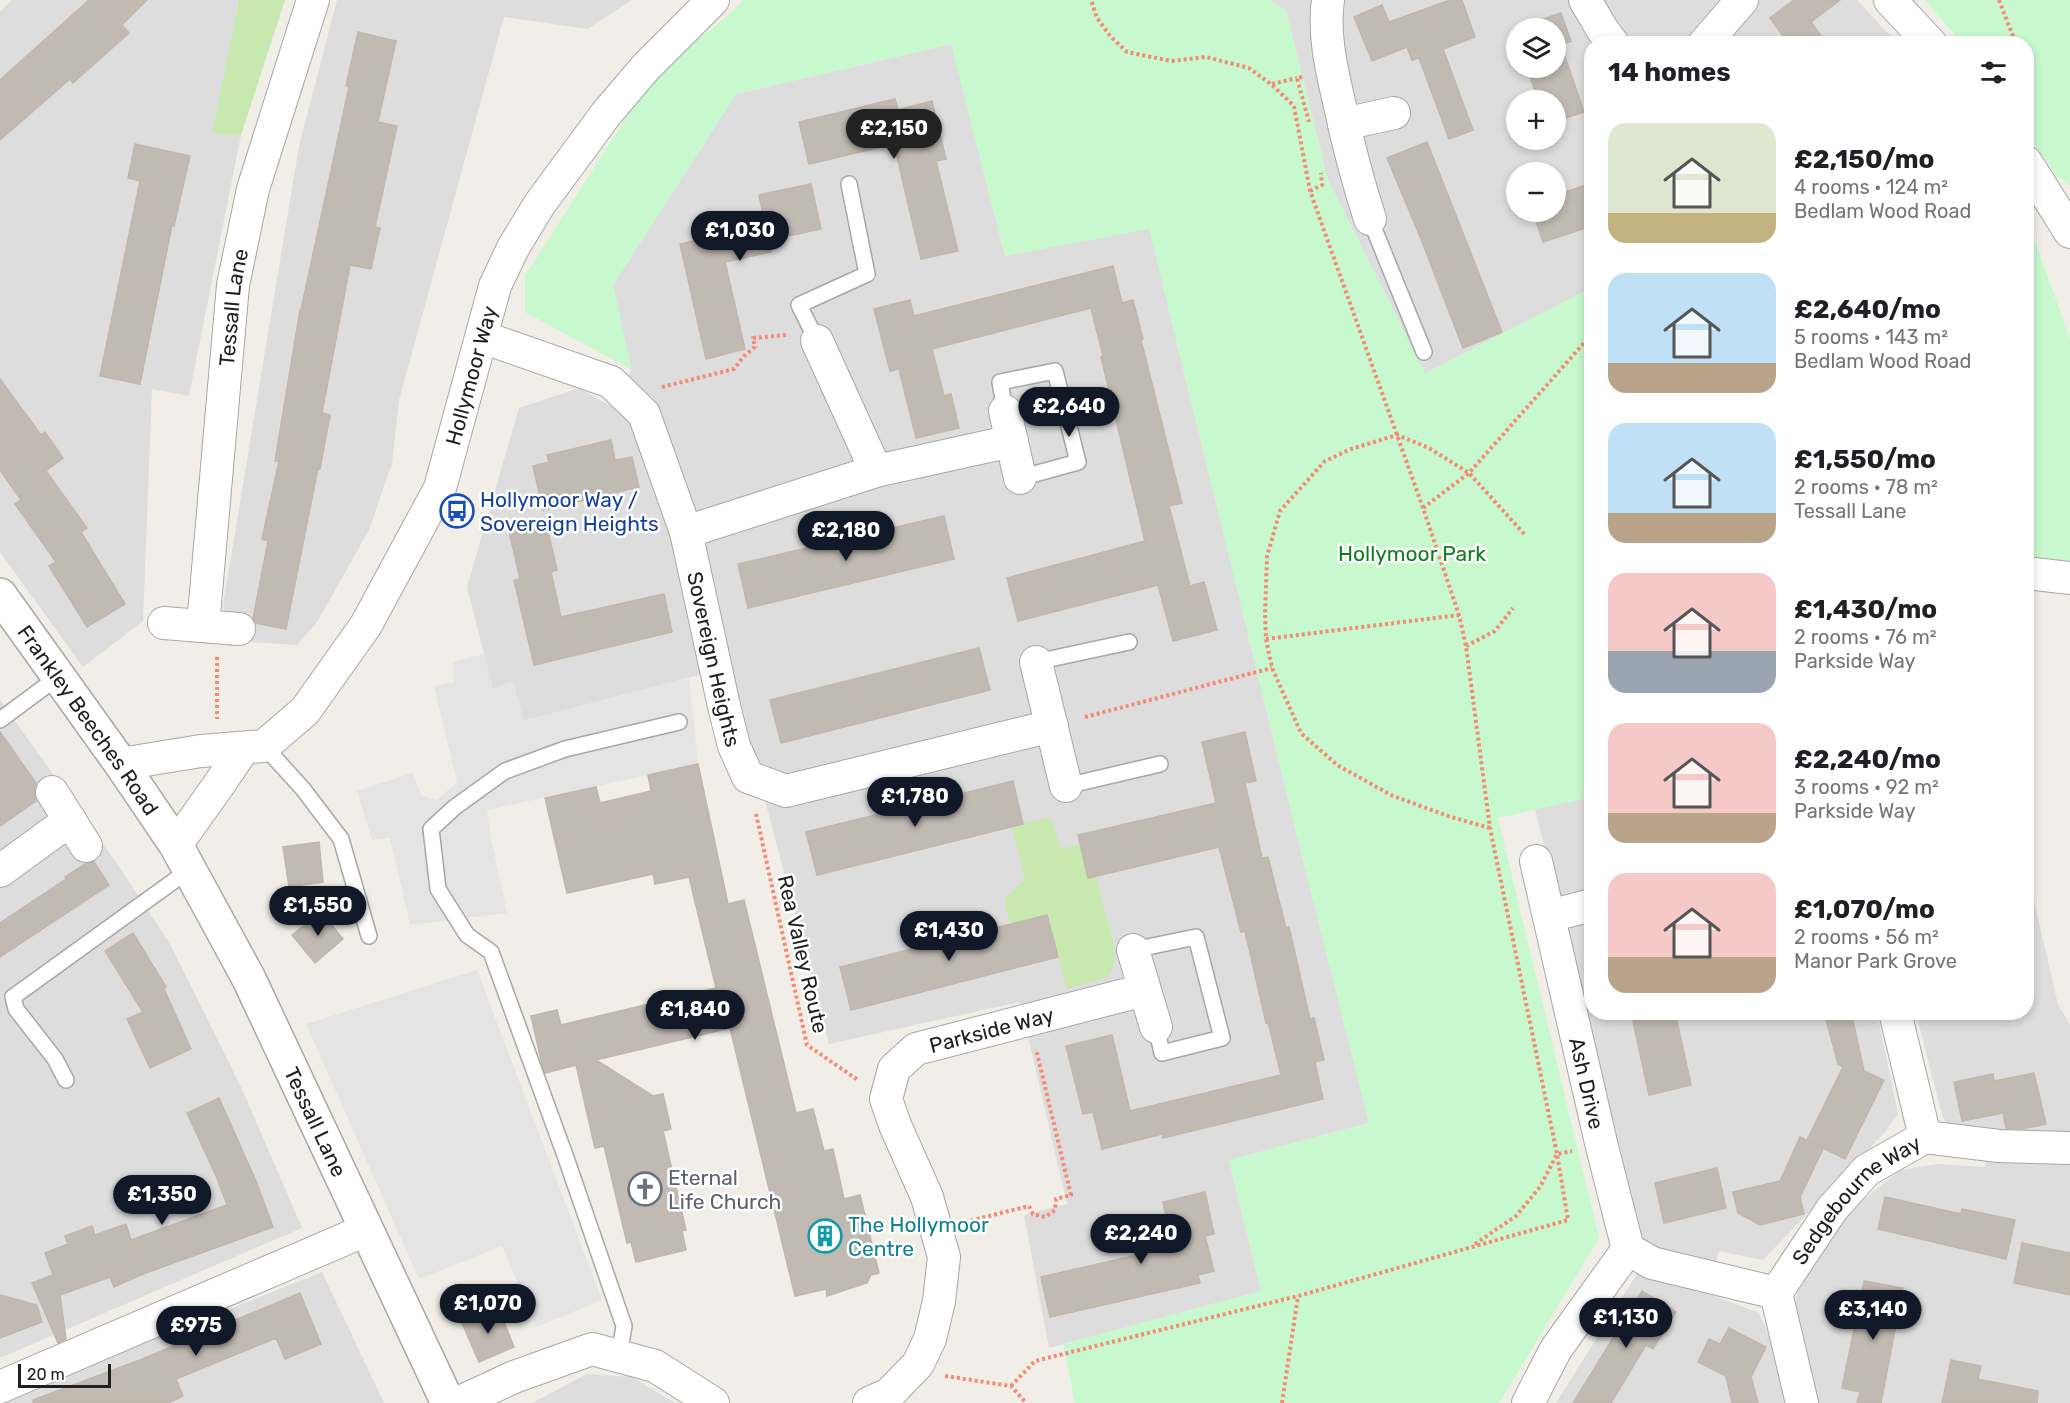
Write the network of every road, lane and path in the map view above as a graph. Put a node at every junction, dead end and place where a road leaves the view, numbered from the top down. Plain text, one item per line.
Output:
1 (313, 0) edge
2 (713, 0) edge
3 (1091, 0) edge
4 (1328, 0) edge
5 (1586, 0) edge
6 (1743, 0) edge
7 (1890, 0) edge
8 (1999, 0) edge
9 (1607, 36) edge
10 (1711, 36) edge
11 (1924, 36) edge
12 (2013, 36) edge
13 (1298, 78) dead end
14 (1272, 85) junction
15 (1394, 113) dead end
16 (1344, 124) junction
17 (2034, 175) edge
18 (849, 184) dead end
19 (1370, 219) joint
20 (2070, 232) edge
21 (482, 337) junction
22 (817, 341) junction
23 (1584, 343) edge
24 (1424, 352) dead end
25 (625, 395) junction
26 (1005, 411) joint
27 (1397, 435) junction
28 (1012, 441) junction
29 (876, 471) junction
30 (1469, 473) junction
31 (1020, 478) joint
32 (1423, 508) junction
33 (686, 532) junction
34 (1526, 536) dead end
35 (2034, 574) edge
36 (2070, 578) edge
37 (0, 595) edge
38 (1513, 608) dead end
39 (1459, 615) junction
40 (164, 623) dead end
41 (220, 627) junction
42 (1266, 639) junction
43 (1129, 642) dead end
44 (1466, 646) junction
45 (1036, 662) joint
46 (1272, 668) junction
47 (58, 677) junction
48 (1085, 717) dead end
49 (0, 720) edge
50 (679, 722) dead end
51 (1052, 726) junction
52 (253, 747) junction
53 (121, 764) junction
54 (1160, 764) dead end
55 (748, 777) junction
56 (1066, 786) joint
57 (52, 792) dead end
58 (70, 820) junction
59 (1490, 828) junction
60 (86, 846) dead end
61 (183, 857) junction
62 (1536, 861) dead end
63 (0, 871) edge
64 (1584, 907) edge
65 (1549, 916) junction
66 (369, 936) dead end
67 (1133, 950) joint
68 (1144, 990) junction
69 (1029, 1019) junction
70 (1897, 1020) edge
71 (1156, 1027) joint
72 (66, 1080) dead end
73 (886, 1099) junction
74 (1925, 1137) junction
75 (2070, 1148) edge
76 (1557, 1154) junction
77 (936, 1229) junction
78 (366, 1230) junction
79 (1472, 1246) junction
80 (1628, 1249) junction
81 (1776, 1293) junction
82 (1298, 1296) junction
83 (619, 1356) junction
84 (918, 1364) junction
85 (1011, 1386) junction
86 (0, 1387) edge
87 (448, 1403) edge
88 (458, 1403) edge
89 (713, 1403) edge
90 (869, 1403) edge
91 (1026, 1403) edge
92 (1282, 1403) edge
93 (1528, 1403) edge
94 (1802, 1403) edge

1 - 41 street, Tessall Lane
2 - 21 street, Hollymoor Way
3 - 14 path
4 - 16 street
5 - 9 street
6 - 10 street
7 - 11 street
8 - 12 path
13 - 14 path
14 - 27 path
15 - 16 street
16 - 19 street
17 - 20 street
18 - 22 lane
19 - 24 lane
21 - 25 street, Sovereign Heights
21 - 52 street, Hollymoor Way
22 - 25 path
22 - 29 street
23 - 30 path
25 - 33 street, Sovereign Heights
26 - 28 street
26 - 31 lane
27 - 30 path
27 - 32 path
27 - 42 path
28 - 29 street
28 - 31 street
29 - 33 street
30 - 32 path
30 - 34 path
32 - 39 path
33 - 55 street, Sovereign Heights
35 - 36 street
37 - 47 street, Frankley Beeches Road
38 - 44 path
39 - 42 path
39 - 44 path
40 - 41 street
41 - 52 path
42 - 46 path
43 - 45 lane
44 - 59 path
45 - 51 street
46 - 48 path
46 - 59 path
47 - 49 lane
47 - 53 street, Frankley Beeches Road
50 - 83 lane
51 - 55 street
51 - 56 street
52 - 53 street
52 - 61 street, Hollymoor Way
52 - 66 lane
53 - 61 street, Frankley Beeches Road
54 - 56 lane
55 - 73 path, Rea Valley Route
57 - 58 street
58 - 60 street
58 - 63 street
59 - 76 path
61 - 72 lane
61 - 78 street, Tessall Lane
62 - 65 street, Ash Drive
64 - 65 street
65 - 80 street, Ash Drive
67 - 68 street
67 - 71 lane
68 - 69 street, Parkside Way
68 - 71 street
69 - 73 street, Parkside Way
69 - 77 path
70 - 74 street
73 - 77 street
74 - 75 street, Sedgebourne Way
74 - 81 street, Sedgebourne Way
76 - 79 path
76 - 79 path
77 - 84 street
78 - 86 street
78 - 87 street, Tessall Lane
79 - 82 path
80 - 81 street
80 - 93 street
81 - 94 street
82 - 85 path
82 - 92 path
83 - 88 street
83 - 89 street
84 - 85 path
84 - 90 street
85 - 91 path

